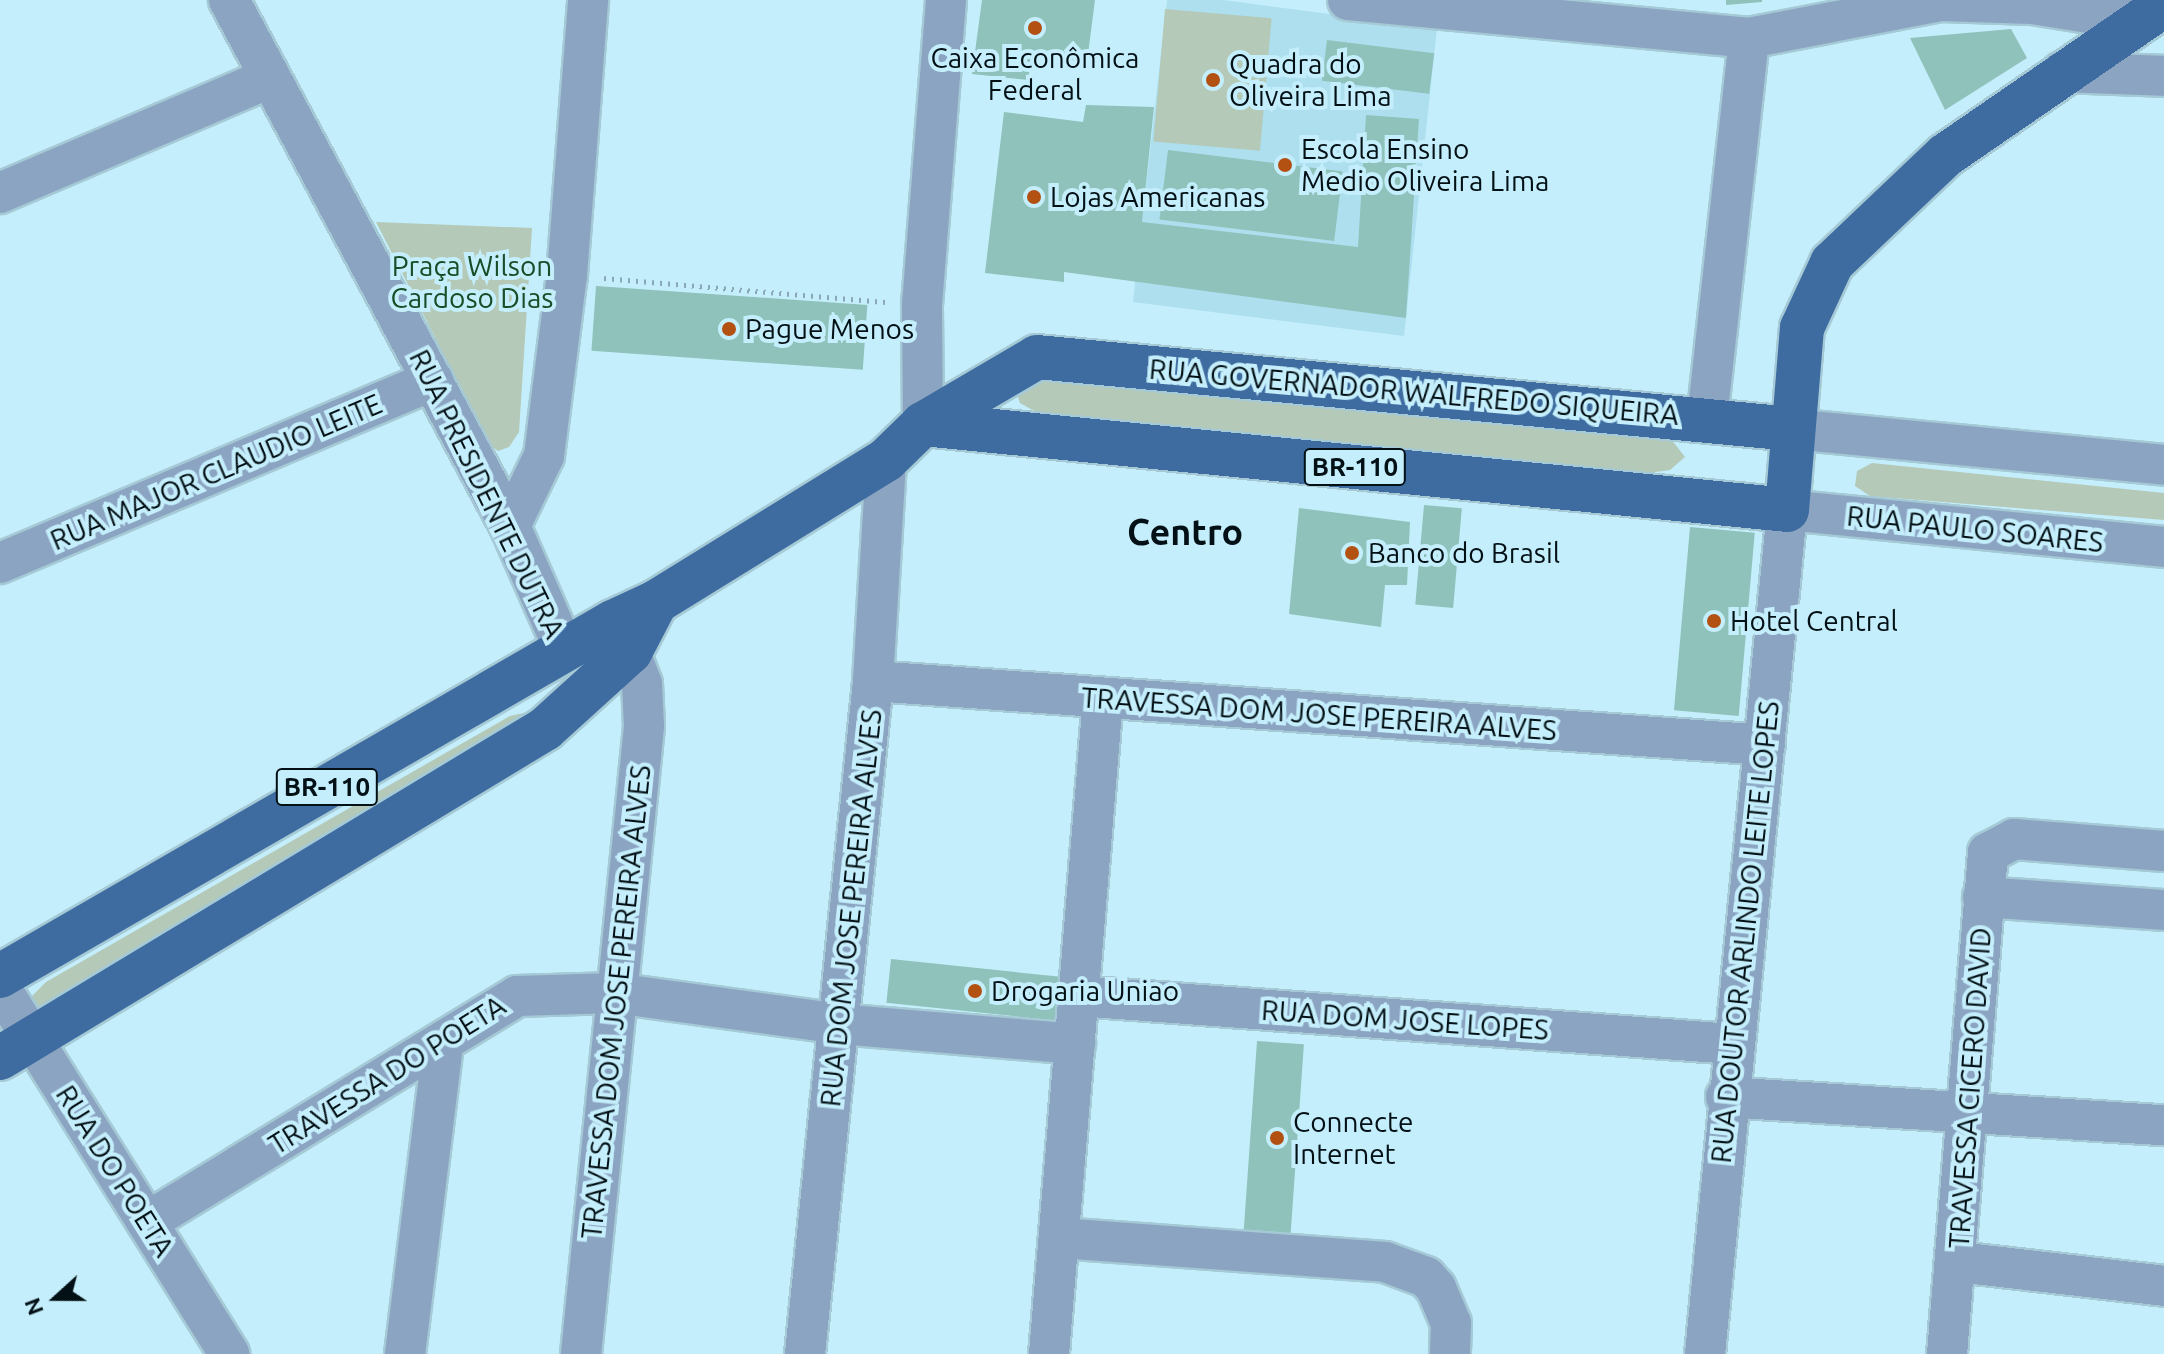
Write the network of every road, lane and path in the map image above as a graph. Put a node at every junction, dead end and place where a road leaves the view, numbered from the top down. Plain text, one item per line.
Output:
1 (229, 0) edge
2 (588, 0) edge
3 (946, 0) edge
4 (1348, 0) edge
5 (1940, 0) edge
6 (2152, 13) edge
7 (1749, 38) junction
8 (2062, 72) junction
9 (2164, 76) edge
10 (270, 78) junction
11 (0, 193) edge
12 (567, 275) junction
13 (922, 305) junction
14 (433, 380) junction
15 (1707, 419) junction
16 (923, 424) junction
17 (1792, 429) junction
18 (886, 460) junction
19 (2164, 465) edge
20 (1787, 510) junction
21 (510, 526) junction
22 (2164, 547) edge
23 (0, 563) edge
24 (656, 602) junction
25 (564, 649) junction
26 (630, 652) junction
27 (873, 681) junction
28 (1103, 699) junction
29 (1765, 745) junction
30 (2164, 851) edge
31 (1983, 897) junction
32 (2164, 910) edge
33 (0, 976) edge
34 (0, 987) edge
35 (614, 993) junction
36 (1078, 996) junction
37 (839, 1024) junction
38 (443, 1043) junction
39 (1075, 1044) junction
40 (1733, 1044) junction
41 (16, 1048) edge
42 (1726, 1097) junction
43 (1969, 1114) junction
44 (2164, 1125) edge
45 (147, 1222) junction
46 (1060, 1238) junction
47 (1958, 1262) junction
48 (2164, 1286) edge
49 (229, 1354) edge
50 (405, 1354) edge
51 (581, 1354) edge
52 (805, 1354) edge
53 (1049, 1354) edge
54 (1450, 1354) edge
55 (1705, 1354) edge
56 (1947, 1354) edge

1 - 10 street, RUA PRESIDENTE DUTRA
2 - 12 street
3 - 13 street
4 - 7 street
5 - 6 street
5 - 7 street
6 - 8 main road
7 - 15 street
8 - 9 street
8 - 17 main road
10 - 11 street
10 - 14 street, RUA PRESIDENTE DUTRA
12 - 13 path
12 - 21 street
13 - 16 street
14 - 21 street, RUA PRESIDENTE DUTRA
14 - 23 street, RUA MAJOR CLAUDIO LEITE
15 - 16 main road, RUA GOVERNADOR WALFREDO SIQUEIRA / BR-110
15 - 17 main road, RUA GOVERNADOR WALFREDO SIQUEIRA / BR-110
16 - 18 main road, BR-110
16 - 20 main road, BR-110
17 - 19 street
17 - 20 main road
18 - 24 main road, BR-110
18 - 27 street, RUA DOM JOSE PEREIRA ALVES
20 - 22 street, RUA PAULO SOARES
20 - 29 street, RUA DOUTOR ARLINDO LEITE LOPES
21 - 25 street, RUA PRESIDENTE DUTRA
24 - 25 main road, BR-110
24 - 26 main road, BR-110
25 - 33 main road, BR-110
26 - 35 street, TRAVESSA DOM JOSE PEREIRA ALVES
26 - 41 main road, BR-110
27 - 28 street, TRAVESSA DOM JOSE PEREIRA ALVES
27 - 37 street, RUA DOM JOSE PEREIRA ALVES
28 - 29 street, TRAVESSA DOM JOSE PEREIRA ALVES
28 - 36 street
29 - 40 street, RUA DOUTOR ARLINDO LEITE LOPES
30 - 31 street, TRAVESSA CICERO DAVID
31 - 32 street
31 - 43 street, TRAVESSA CICERO DAVID
34 - 41 street, RUA DO POETA
35 - 37 street, TRAVESSA DO POETA
35 - 38 street, TRAVESSA DO POETA
35 - 51 street, TRAVESSA DOM JOSE PEREIRA ALVES
36 - 39 street
36 - 40 street, RUA DOM JOSE LOPES
37 - 39 street, TRAVESSA DO POETA
37 - 52 street, RUA DOM JOSE PEREIRA ALVES
38 - 45 street, TRAVESSA DO POETA
38 - 50 street
39 - 46 street
40 - 42 street, RUA DOUTOR ARLINDO LEITE LOPES
41 - 45 street, RUA DO POETA
42 - 43 street
42 - 55 street, RUA DOUTOR ARLINDO LEITE LOPES
43 - 44 street
43 - 47 street, TRAVESSA CICERO DAVID
45 - 49 street, RUA DO POETA
46 - 53 street
46 - 54 street
47 - 48 street
47 - 56 street, TRAVESSA CICERO DAVID

